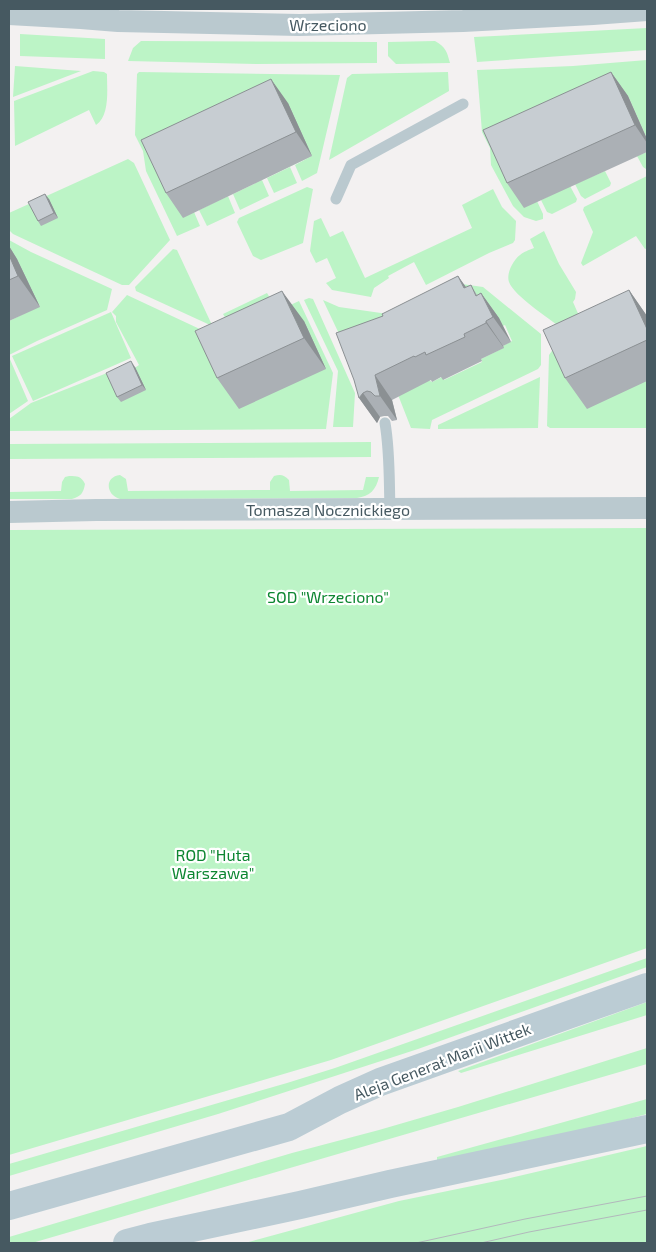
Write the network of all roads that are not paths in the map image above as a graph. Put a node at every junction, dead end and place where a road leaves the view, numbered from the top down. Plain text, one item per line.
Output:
1 (647, 10) edge
2 (9, 14) edge
3 (463, 104) dead end
4 (336, 199) dead end
5 (385, 423) dead end
6 (647, 508) edge
7 (390, 509) junction
8 (9, 512) edge
9 (647, 987) edge
10 (647, 1129) edge
11 (9, 1206) edge
12 (127, 1243) edge

1 - 2 street, Wrzeciono
3 - 4 lane
5 - 7 lane
6 - 7 street, Tomasza Nocznickiego
7 - 8 street, Tomasza Nocznickiego
9 - 11 main road, Aleja Generał Marii Wittek
10 - 12 main road

